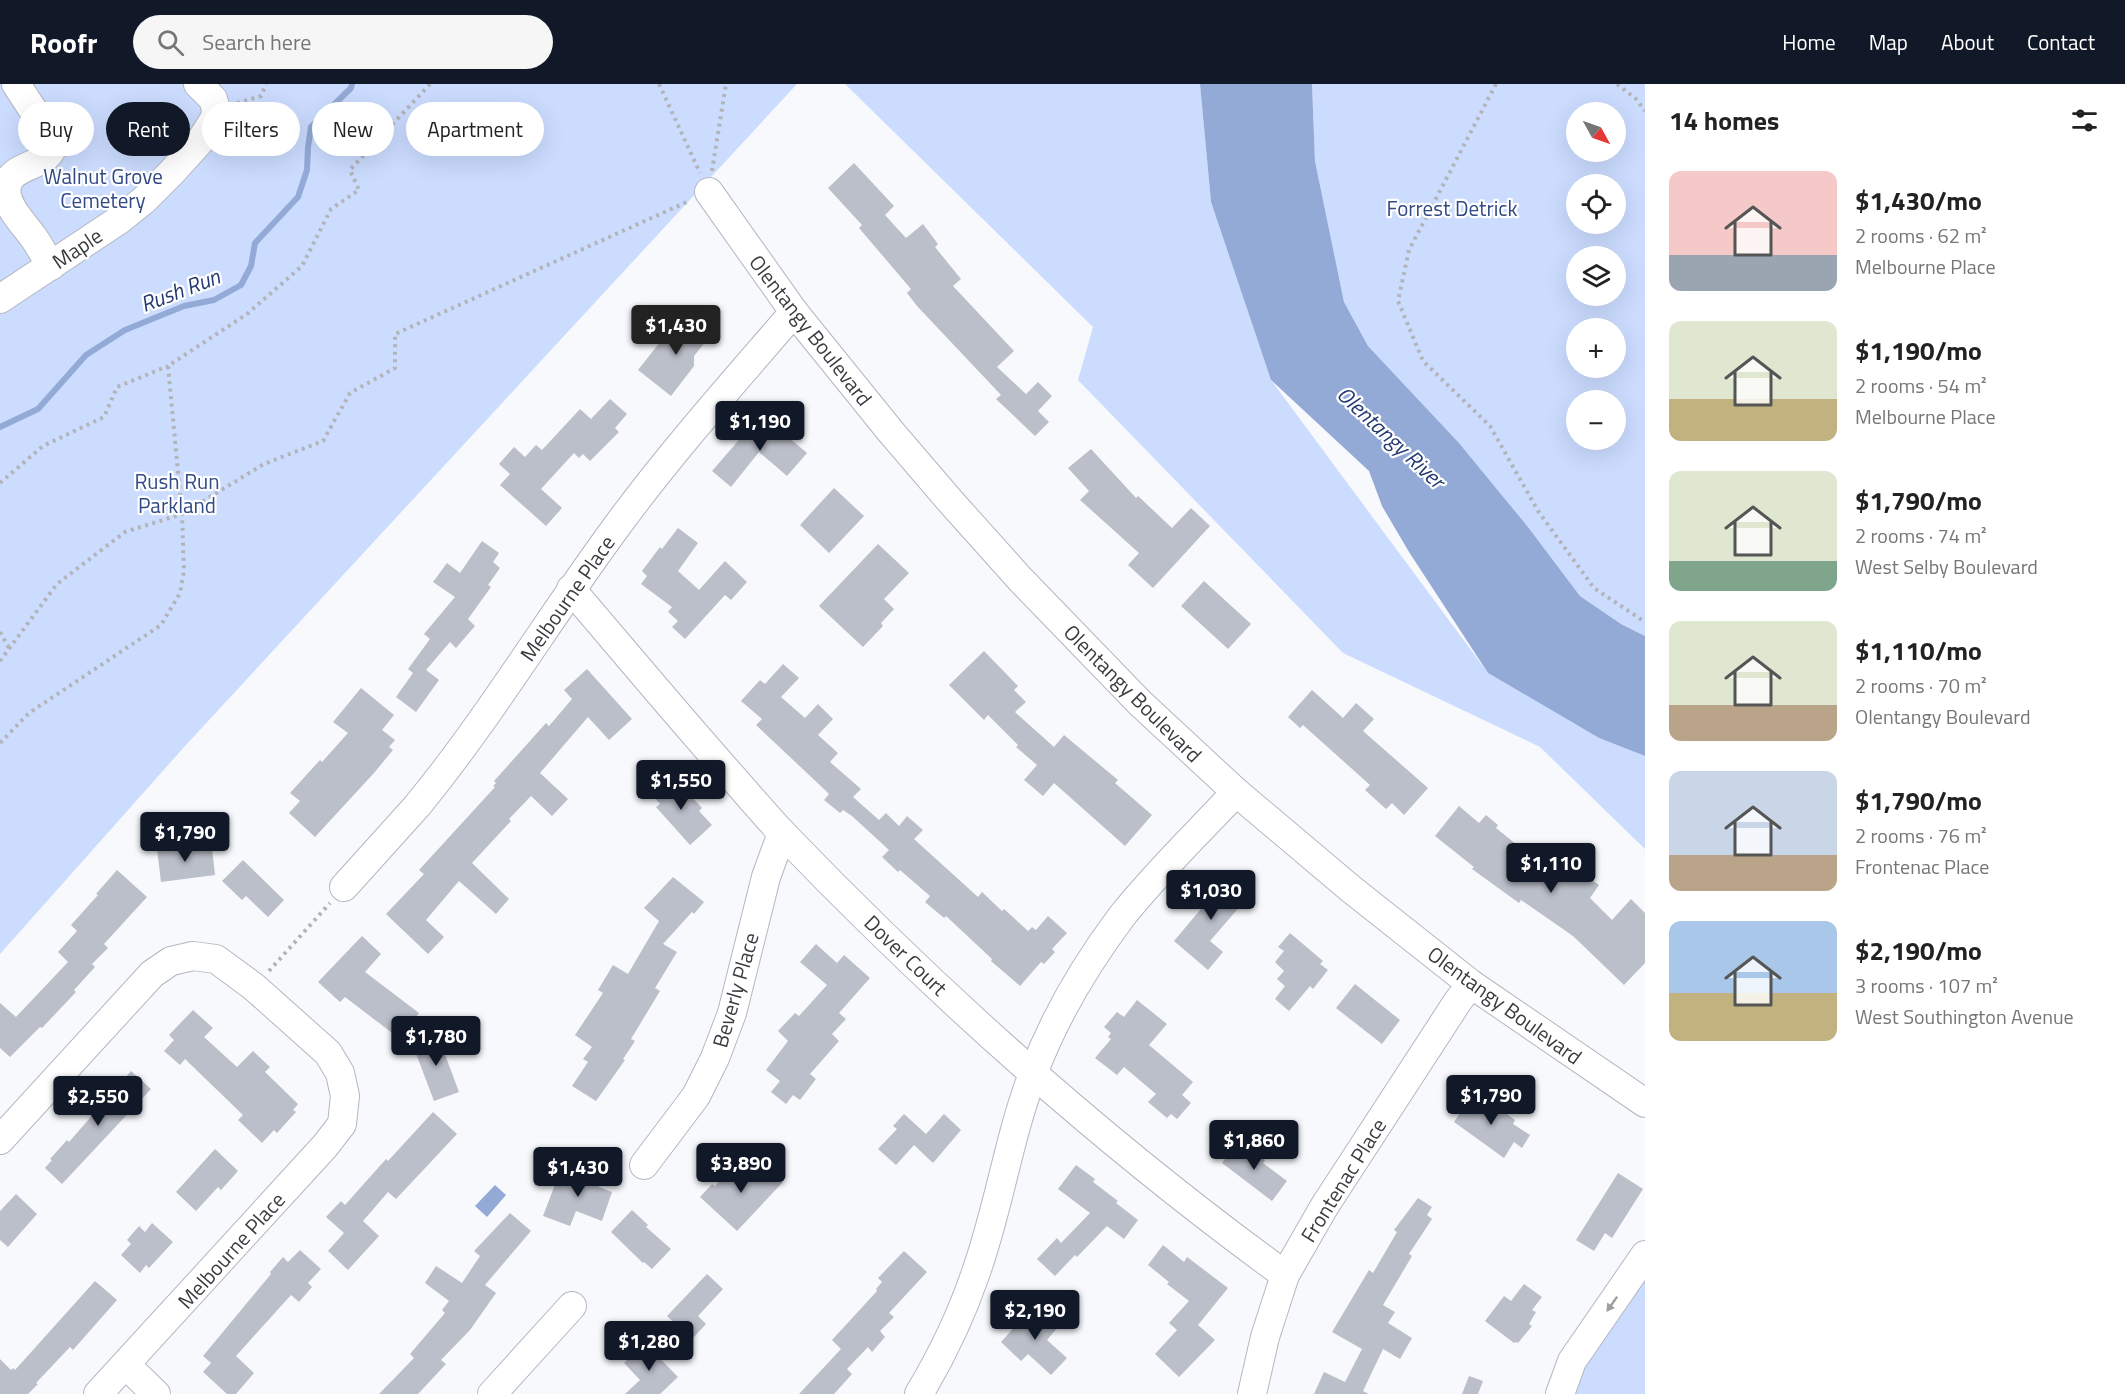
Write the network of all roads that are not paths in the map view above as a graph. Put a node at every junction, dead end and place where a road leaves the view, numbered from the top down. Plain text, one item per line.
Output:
1 (14, 84) edge
2 (198, 84) edge
3 (0, 93) edge
4 (709, 192) road end
5 (51, 266) junction
6 (0, 299) edge
7 (794, 312) junction
8 (571, 589) junction
9 (1236, 792) junction
10 (782, 833) junction
11 (344, 887) road end
12 (1471, 984) junction
13 (1033, 1074) junction
14 (1645, 1103) edge
15 (0, 1140) edge
16 (644, 1165) dead end
17 (1645, 1255) edge
18 (1285, 1275) junction
19 (572, 1306) dead end
20 (126, 1365) junction
21 (98, 1394) edge
22 (156, 1394) edge
23 (492, 1394) edge
24 (919, 1394) edge
25 (1252, 1394) edge
26 (1560, 1394) edge

1 - 3 street
1 - 5 street
2 - 5 street, Maple
4 - 7 street, Olentangy Boulevard
5 - 6 street, Maple
7 - 8 street, Melbourne Place
7 - 9 street, Olentangy Boulevard
8 - 10 street, Dover Court
8 - 11 street, Melbourne Place
9 - 12 street, Olentangy Boulevard
9 - 13 street
10 - 13 street, Dover Court
10 - 16 street, Beverly Place
12 - 14 street, Olentangy Boulevard
12 - 18 street, Frontenac Place
13 - 18 street, Dover Court
13 - 24 street
15 - 20 street, Melbourne Place
17 -> 26 street
18 - 25 street, Frontenac Place
19 - 23 street
20 - 21 street, Melbourne Place
20 - 22 street

